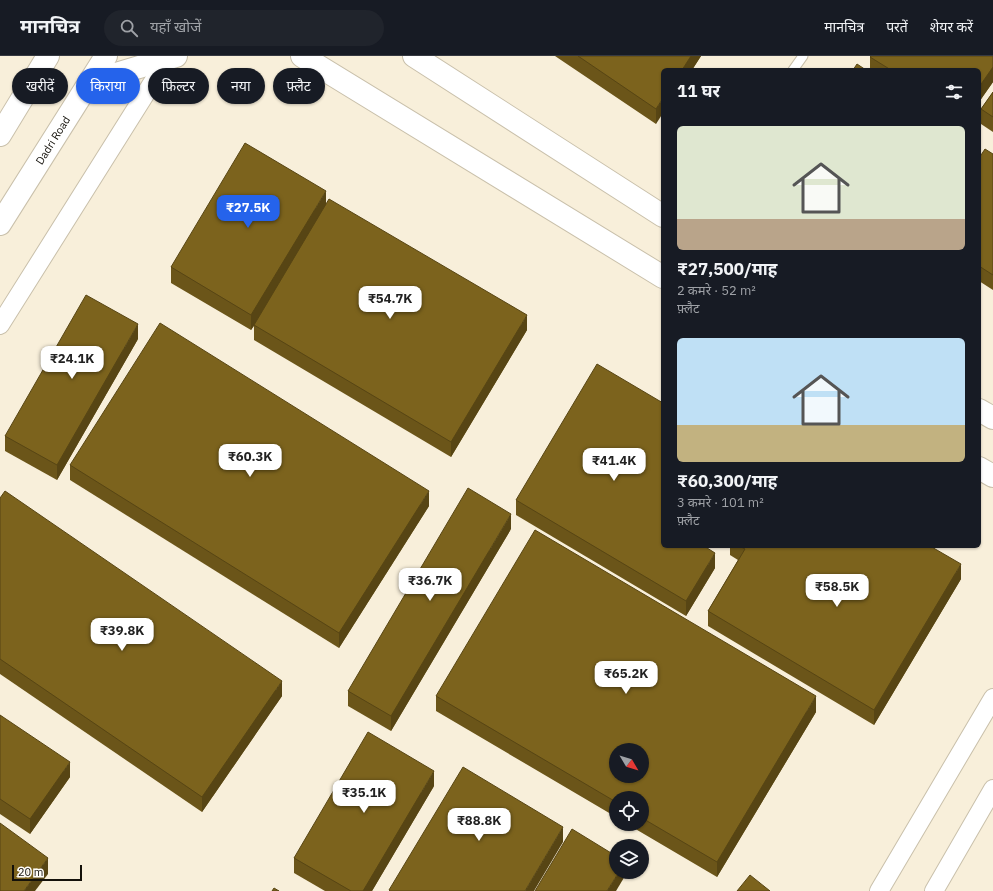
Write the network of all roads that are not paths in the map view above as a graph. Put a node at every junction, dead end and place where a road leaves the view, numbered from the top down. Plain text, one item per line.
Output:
1 (48, 56) edge
2 (106, 56) edge
3 (302, 56) edge
4 (414, 56) edge
5 (803, 56) edge
6 (172, 57) edge
7 (98, 68) edge
8 (136, 68) edge
9 (794, 68) edge
10 (76, 103) edge
11 (0, 135) edge
12 (661, 215) edge
13 (0, 224) edge
14 (661, 272) edge
15 (0, 325) edge
16 (981, 411) edge
17 (993, 418) edge
18 (981, 469) edge
19 (993, 476) edge
20 (993, 698) edge
21 (993, 789) edge
22 (879, 891) edge
23 (934, 891) edge

1 - 11 street
2 - 7 street, Dadri Road
3 - 14 street
4 - 12 street
5 - 9 lane
6 - 8 street
6 - 15 street
10 - 13 street, Dadri Road
16 - 17 street
18 - 19 street
20 - 22 street
21 - 23 street

